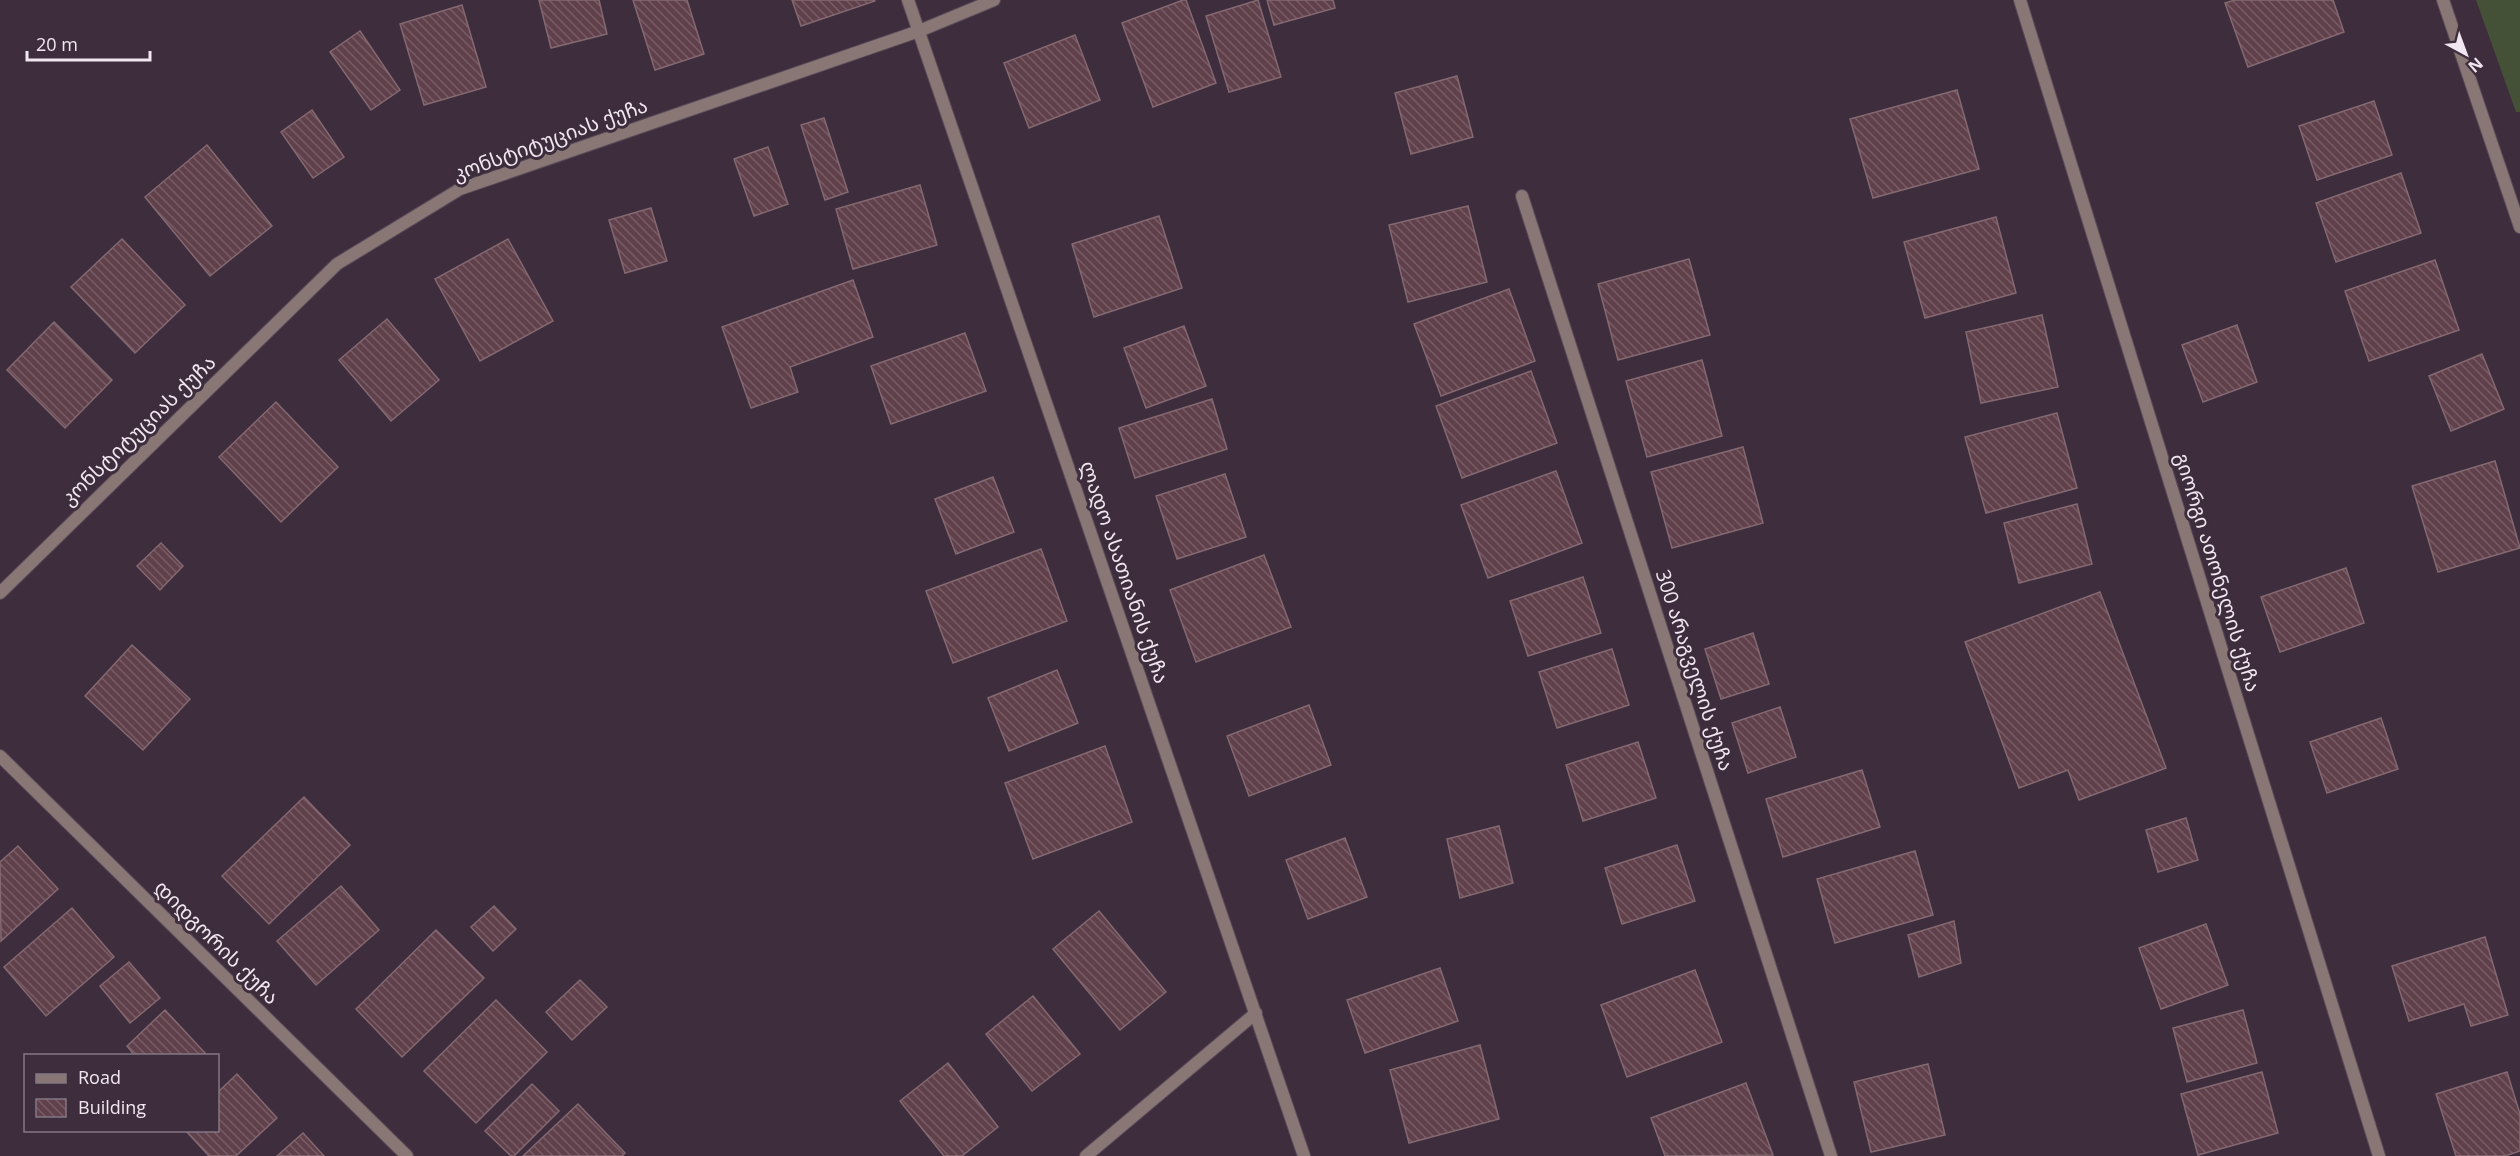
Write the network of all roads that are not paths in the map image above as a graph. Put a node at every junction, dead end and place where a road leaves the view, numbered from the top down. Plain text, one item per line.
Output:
1 (908, 0) edge
2 (994, 0) edge
3 (2019, 0) edge
4 (2443, 0) edge
5 (919, 31) junction
6 (1522, 196) dead end
7 (2520, 226) edge
8 (0, 593) edge
9 (0, 756) edge
10 (1256, 1013) junction
11 (407, 1156) edge
12 (1086, 1156) edge
13 (1304, 1156) edge
14 (1831, 1156) edge
15 (2379, 1156) edge

1 - 5 street, ლადო ასათიანის ქუჩა
2 - 5 street, კონსტიტუციას ქუჩა
3 - 15 street, გიორგი ათონელის ქუჩა
4 - 7 street
5 - 8 street, კონსტიტუციას ქუჩა
5 - 10 street, ლადო ასათიანის ქუჩა
6 - 14 street, 300 არაგველის ქუჩა
9 - 11 street, დიდგორის ქუჩა
10 - 12 street
10 - 13 street, ლადო ასათიანის ქუჩა

